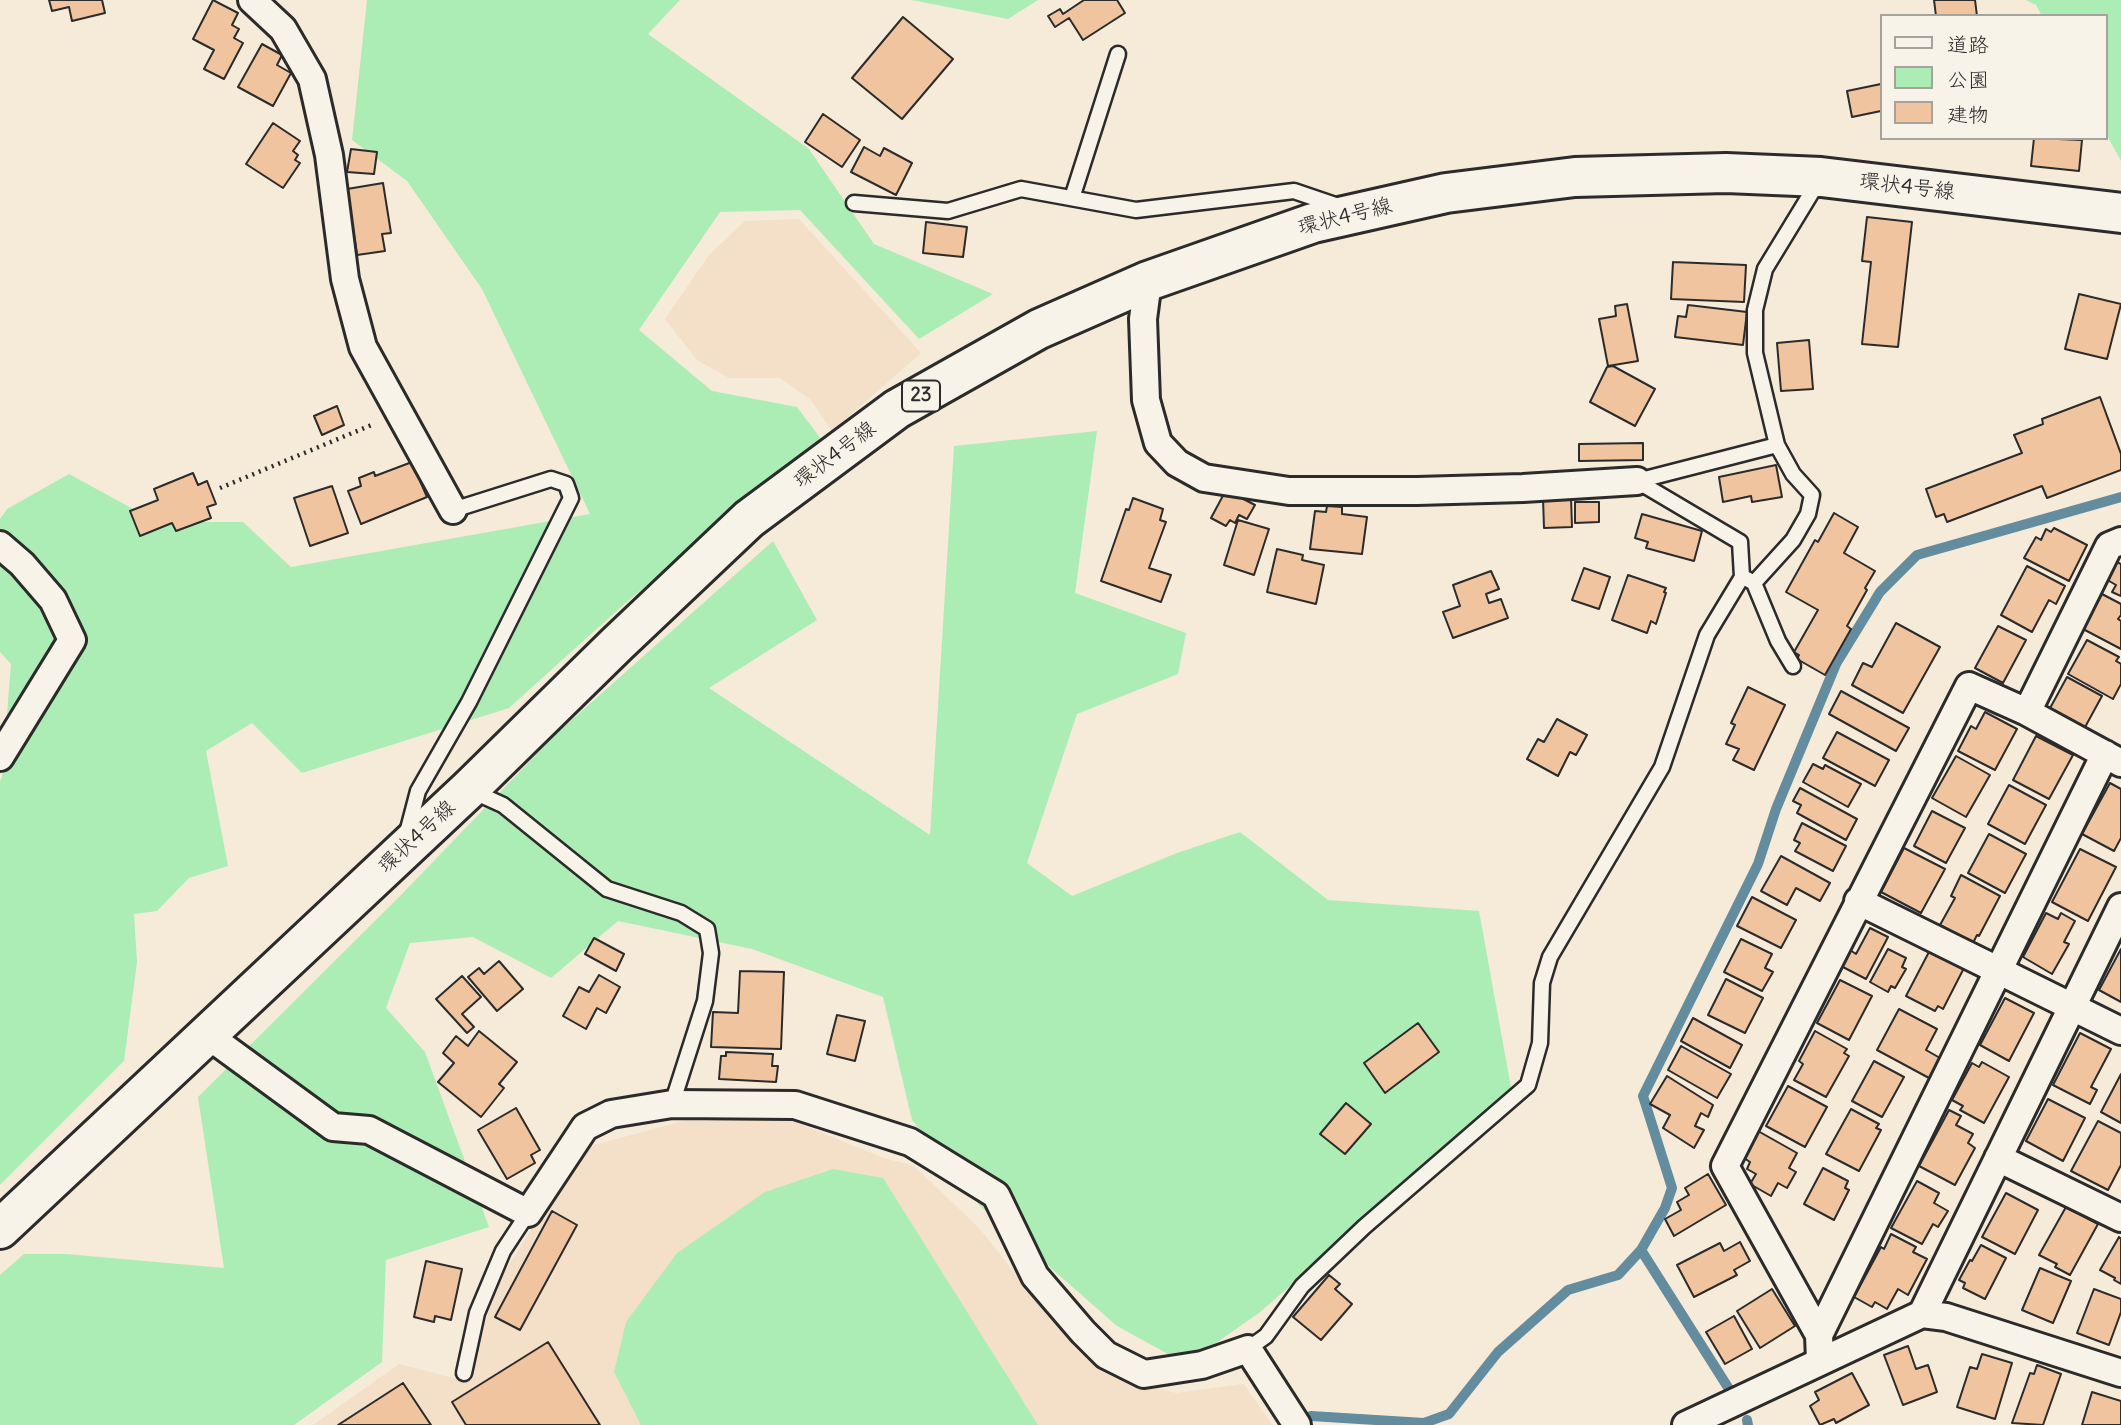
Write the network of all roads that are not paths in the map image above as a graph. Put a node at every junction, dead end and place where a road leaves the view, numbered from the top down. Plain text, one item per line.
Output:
1 (252, 0) edge
2 (1118, 54) dead end
3 (1821, 177) junction
4 (1072, 198) junction
5 (854, 203) dead end
6 (1359, 213) junction
7 (2121, 213) edge
8 (1148, 281) junction
9 (1777, 445) junction
10 (1637, 481) junction
11 (453, 509) joint
12 (2121, 541) edge
13 (0, 545) edge
14 (1748, 580) junction
15 (1793, 666) dead end
16 (2027, 712) junction
17 (0, 757) edge
18 (2113, 758) edge
19 (469, 789) junction
20 (401, 851) junction
21 (1857, 901) junction
22 (2121, 907) edge
23 (1998, 970) junction
24 (2072, 1007) junction
25 (2121, 1031) edge
26 (206, 1034) junction
27 (672, 1104) junction
28 (1998, 1158) junction
29 (528, 1213) junction
30 (2121, 1218) edge
31 (0, 1229) edge
32 (1922, 1314) junction
33 (1819, 1348) junction
34 (1248, 1349) junction
35 (464, 1373) dead end
36 (2121, 1374) edge
37 (1297, 1425) edge
38 (1686, 1425) edge

1 - 11 street
2 - 4 lane
3 - 6 main road, 環状4号線 / 23
3 - 7 main road, 環状4号線 / 23
3 - 9 lane
4 - 5 lane
4 - 6 lane
6 - 8 main road, 環状4号線 / 23
8 - 10 street
8 - 19 main road, 環状4号線 / 23
9 - 10 lane
9 - 14 lane
10 - 14 lane
11 - 20 lane
12 - 16 street
13 - 17 street
14 - 15 lane
14 - 34 lane
16 - 18 street
16 - 21 street
18 - 23 street
19 - 20 main road, 環状4号線 / 23
19 - 27 lane
20 - 26 main road, 環状4号線 / 23
21 - 23 street
21 - 33 street
22 - 24 street
23 - 24 street
23 - 33 street
24 - 25 street
24 - 28 street
26 - 29 street
26 - 31 main road, 環状4号線 / 23
27 - 29 street
27 - 34 street
28 - 30 street
28 - 32 street
29 - 35 lane
32 - 33 street
32 - 36 street
33 - 38 street
34 - 37 street

